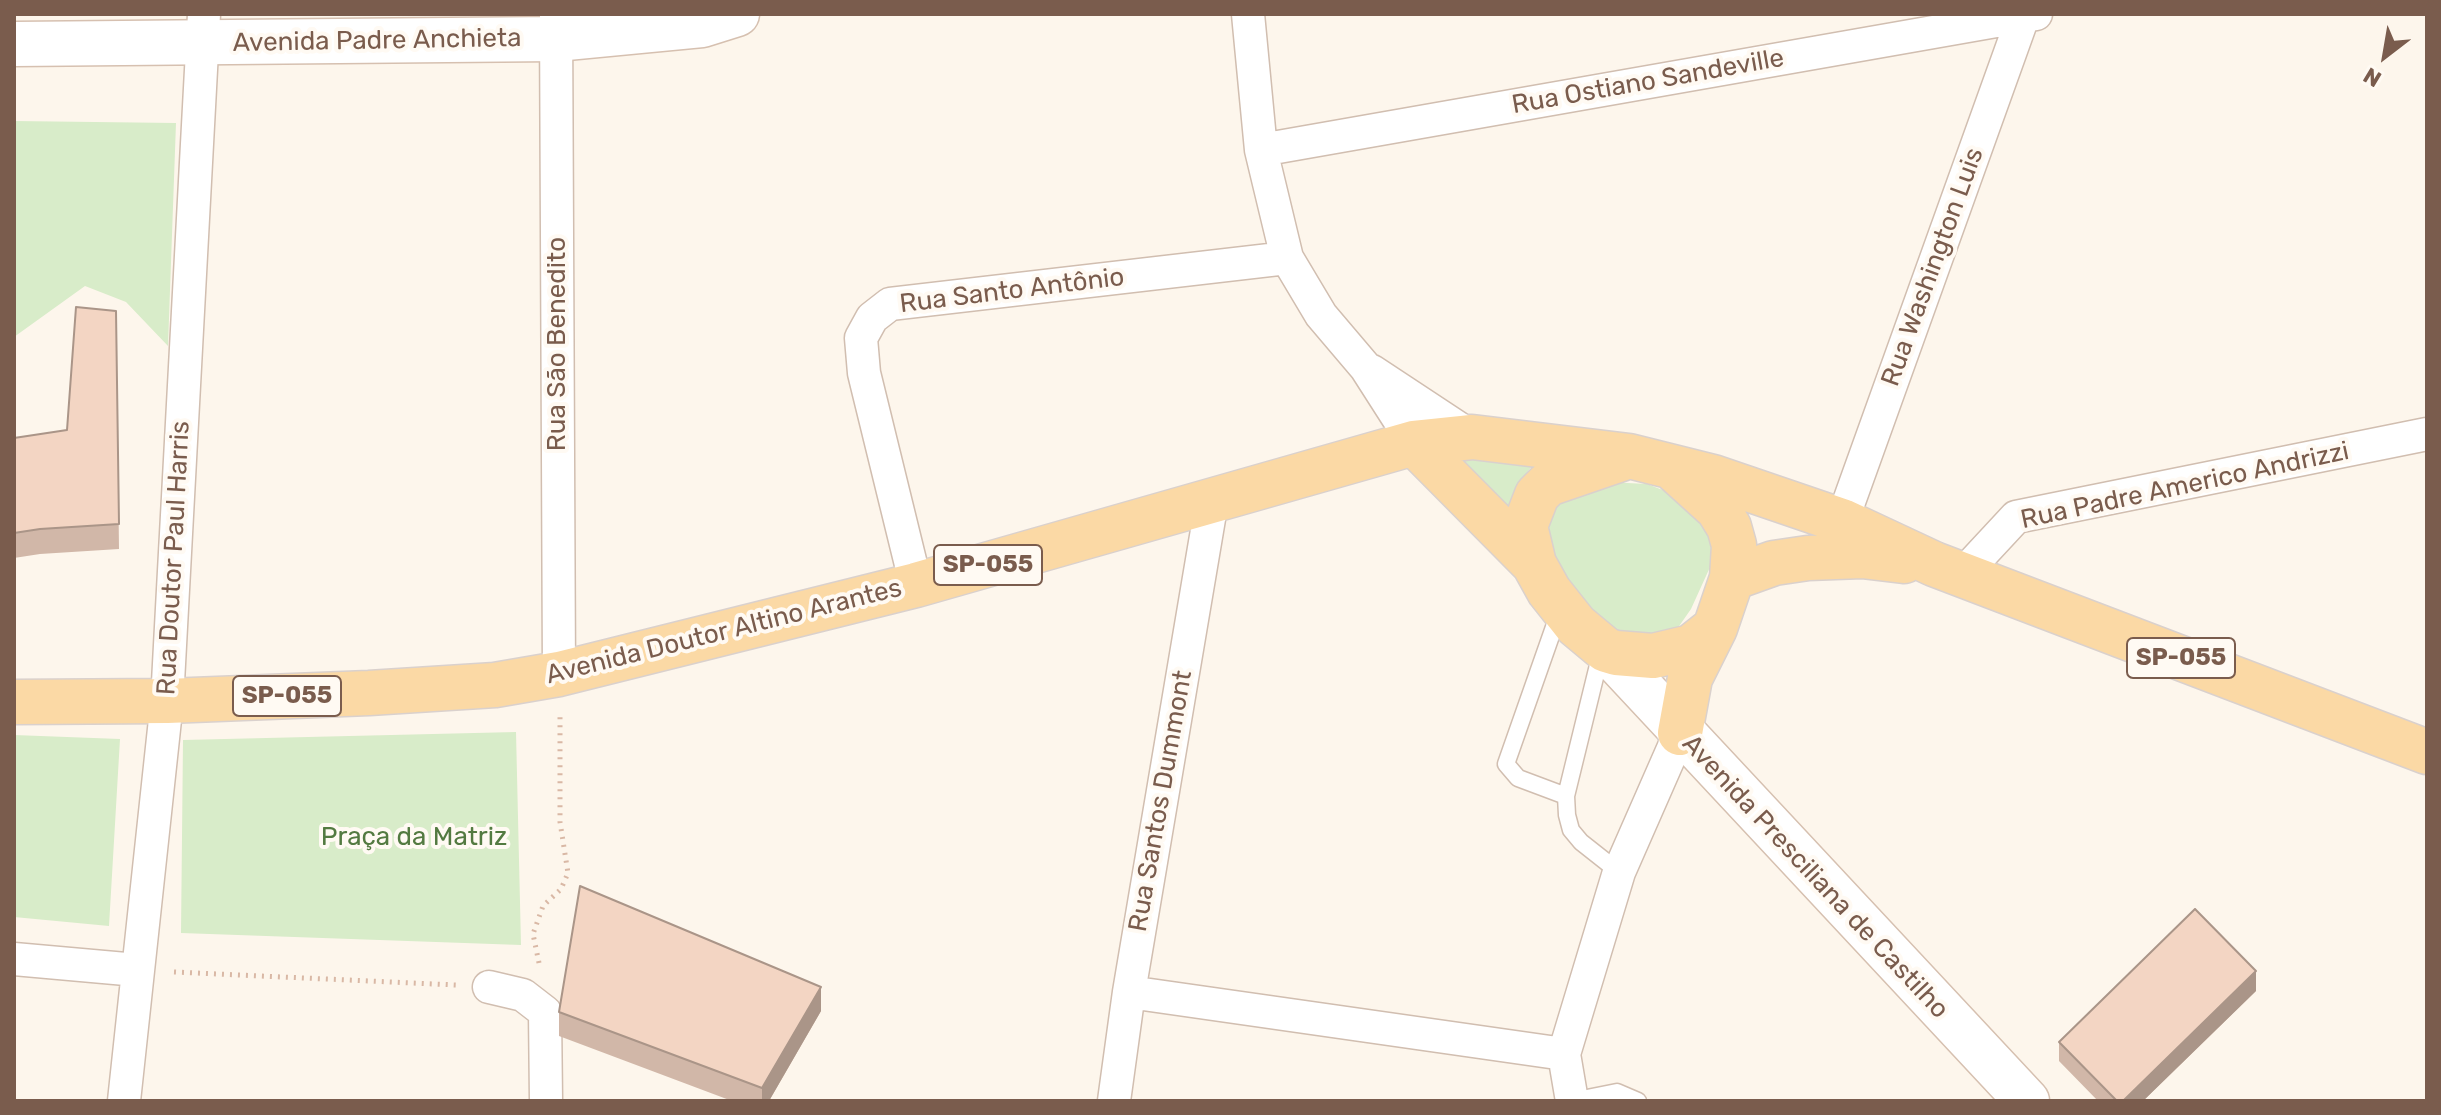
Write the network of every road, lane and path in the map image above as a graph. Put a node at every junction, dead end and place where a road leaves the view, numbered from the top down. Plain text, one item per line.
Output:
1 (737, 14) edge
2 (1248, 14) edge
3 (2028, 15) edge
4 (556, 26) edge
5 (202, 28) edge
6 (14, 44) edge
7 (1261, 150) junction
8 (1287, 258) junction
9 (1366, 368) junction
10 (2427, 434) edge
11 (1472, 437) junction
12 (1414, 443) junction
13 (1650, 461) junction
14 (1212, 501) junction
15 (1842, 521) junction
16 (1534, 564) junction
17 (1949, 569) junction
18 (1732, 578) junction
19 (916, 585) junction
20 (1561, 606) junction
21 (1715, 628) junction
22 (1604, 649) junction
23 (559, 674) junction
24 (167, 701) junction
25 (14, 702) edge
26 (1680, 733) junction
27 (2427, 752) edge
28 (1566, 796) junction
29 (1619, 872) junction
30 (14, 959) edge
31 (137, 970) junction
32 (489, 987) joint
33 (1129, 992) junction
34 (545, 1012) junction
35 (1564, 1054) junction
36 (124, 1101) edge
37 (546, 1101) edge
38 (1114, 1101) edge
39 (1572, 1101) edge
40 (1638, 1101) edge
41 (2027, 1101) edge

1 - 4 street, Avenida Padre Anchieta
2 - 7 street
3 - 7 street, Rua Ostiano Sandeville
3 - 15 street, Rua Washington Luis
4 - 5 street, Avenida Padre Anchieta
4 - 23 street, Rua São Benedito
5 - 6 street, Avenida Padre Anchieta
5 - 24 street, Rua Doutor Paul Harris
7 - 8 street
8 - 9 street
8 - 19 street, Rua Santo Antônio
9 - 11 street
9 - 12 street
10 - 17 street, Rua Padre Americo Andrizzi
11 - 12 main road, SP-055
11 - 13 main road, SP-055
12 - 14 main road, Avenida Doutor Altino Arantes / SP-055
12 - 16 main road
13 - 15 main road, SP-055
13 - 16 main road
13 - 18 main road
14 - 19 main road, Avenida Doutor Altino Arantes / SP-055
14 - 33 street, Rua Santos Dummont
15 - 17 main road, SP-055
16 - 20 main road
17 - 18 main road, SP-055
17 - 27 main road, SP-055
18 - 21 main road
19 - 23 main road, Avenida Doutor Altino Arantes / SP-055
20 - 22 main road
20 - 28 lane
21 - 22 main road
21 - 26 main road
22 - 26 street, Avenida Presciliana de Castilho
22 - 28 lane
23 - 24 main road, Avenida Doutor Altino Arantes / SP-055
23 - 34 path
24 - 25 main road, Avenida Doutor Altino Arantes / SP-055
24 - 31 street, Rua Doutor Paul Harris
26 - 29 street
26 - 41 street, Avenida Presciliana de Castilho
28 - 29 lane
29 - 35 street
30 - 31 street
31 - 32 path
31 - 36 street, Rua Doutor Paul Harris
32 - 34 street
33 - 35 street
33 - 38 street, Rua Santos Dummont
34 - 37 street
35 - 39 street
39 - 40 lane

